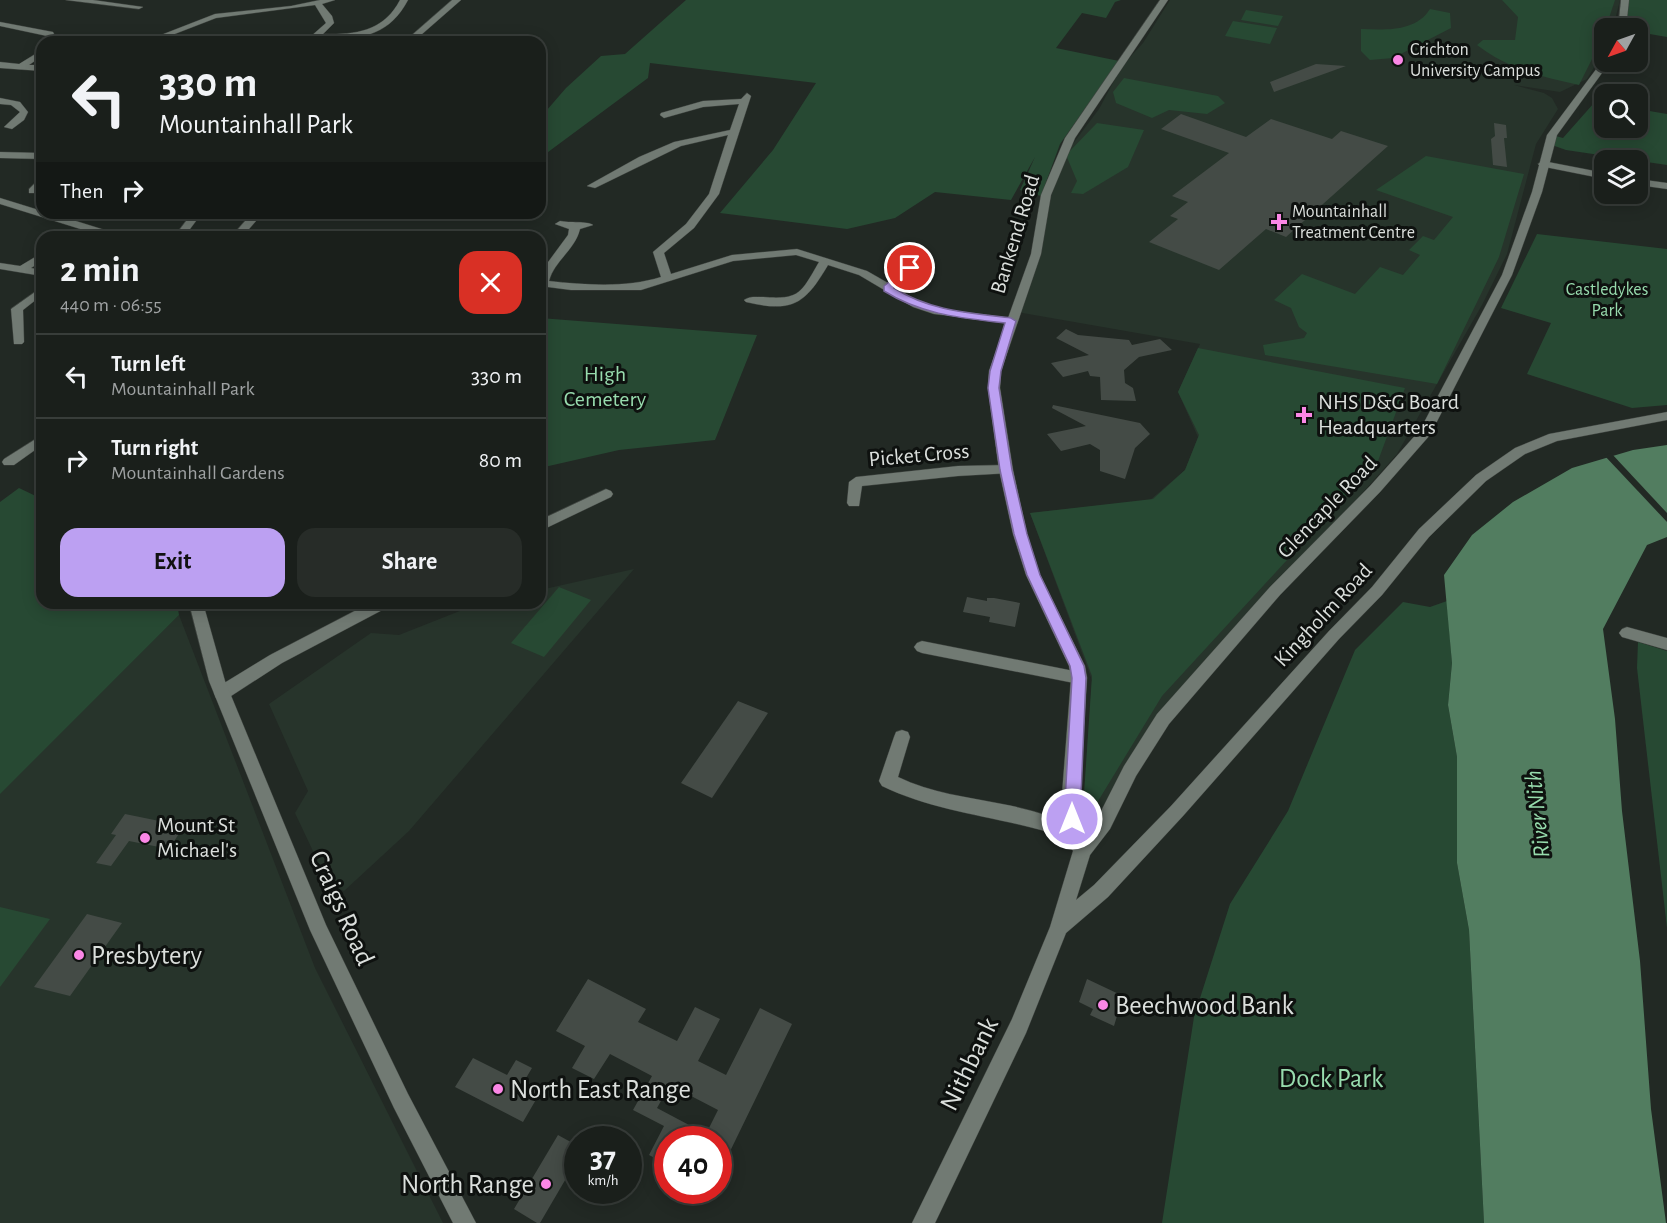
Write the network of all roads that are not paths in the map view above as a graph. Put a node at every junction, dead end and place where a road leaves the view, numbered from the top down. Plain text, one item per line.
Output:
1 (70, 0) edge
2 (269, 0) edge
3 (331, 0) edge
4 (404, 0) edge
5 (457, 0) edge
6 (1164, 0) edge
7 (1625, 0) edge
8 (318, 4) junction
9 (139, 7) dead end
10 (263, 9) junction
11 (1623, 18) edge
12 (0, 24) edge
13 (52, 36) edge
14 (162, 36) edge
15 (316, 36) edge
16 (363, 36) edge
17 (415, 36) edge
18 (36, 56) edge
19 (0, 65) edge
20 (20, 67) junction
21 (36, 68) edge
22 (1599, 72) edge
23 (0, 101) edge
24 (663, 116) dead end
25 (9, 127) dead end
26 (733, 132) junction
27 (0, 155) edge
28 (36, 156) edge
29 (1543, 164) junction
30 (1594, 174) edge
31 (1648, 183) edge
32 (36, 186) edge
33 (592, 186) dead end
34 (1667, 186) edge
35 (32, 191) dead end
36 (0, 201) edge
37 (36, 212) edge
38 (58, 219) edge
39 (252, 219) edge
40 (560, 225) dead end
41 (588, 225) dead end
42 (575, 227) junction
43 (98, 231) edge
44 (242, 231) edge
45 (36, 260) edge
46 (825, 261) junction
47 (0, 266) edge
48 (910, 268) dead end
49 (21, 270) junction
50 (546, 270) edge
51 (36, 272) edge
52 (667, 280) junction
53 (546, 283) edge
54 (888, 289) junction
55 (36, 295) edge
56 (750, 300) dead end
57 (1011, 321) junction
58 (18, 342) dead end
59 (1667, 416) edge
60 (36, 443) edge
61 (9, 462) dead end
62 (1006, 470) junction
63 (606, 494) dead end
64 (854, 503) dead end
65 (546, 523) edge
66 (198, 609) edge
67 (372, 609) edge
68 (1627, 633) dead end
69 (1667, 644) edge
70 (922, 647) dead end
71 (1079, 678) junction
72 (222, 693) junction
73 (902, 737) dead end
74 (1073, 832) junction
75 (1082, 851) junction
76 (1059, 927) junction
77 (465, 1223) edge
78 (923, 1223) edge

1 - 9 street
2 - 10 street
3 - 8 street
4 - 16 street
5 - 17 street
6 - 57 street, Bankend Road
7 - 11 street
8 - 10 street
8 - 15 street
10 - 14 street
12 - 13 street
18 - 20 street
19 - 20 street
20 - 21 street
22 - 29 street, Glencaple Road
23 - 25 street
24 - 26 street
26 - 33 street
26 - 52 street
27 - 28 street
29 - 30 street
29 - 75 street, Glencaple Road
31 - 34 street
32 - 35 street
36 - 37 street
38 - 43 street
39 - 44 street
40 - 42 street
41 - 42 street
42 - 50 street
45 - 49 street
46 - 52 street
46 - 54 street
46 - 56 street
47 - 49 street
48 - 54 street
49 - 51 street
52 - 53 street
54 - 57 street
55 - 58 street
57 - 62 street, Bankend Road
59 - 76 street, Kingholm Road
60 - 61 street
62 - 64 street, Picket Cross
62 - 71 street, Bankend Road
63 - 65 street
66 - 72 street, Craigs Road
67 - 72 street
68 - 69 street
70 - 71 street
71 - 74 street, Bankend Road
72 - 77 street, Craigs Road
73 - 74 street
74 - 75 street, Bankend Road
75 - 76 street, Glencaple Road
76 - 78 street, Nithbank

